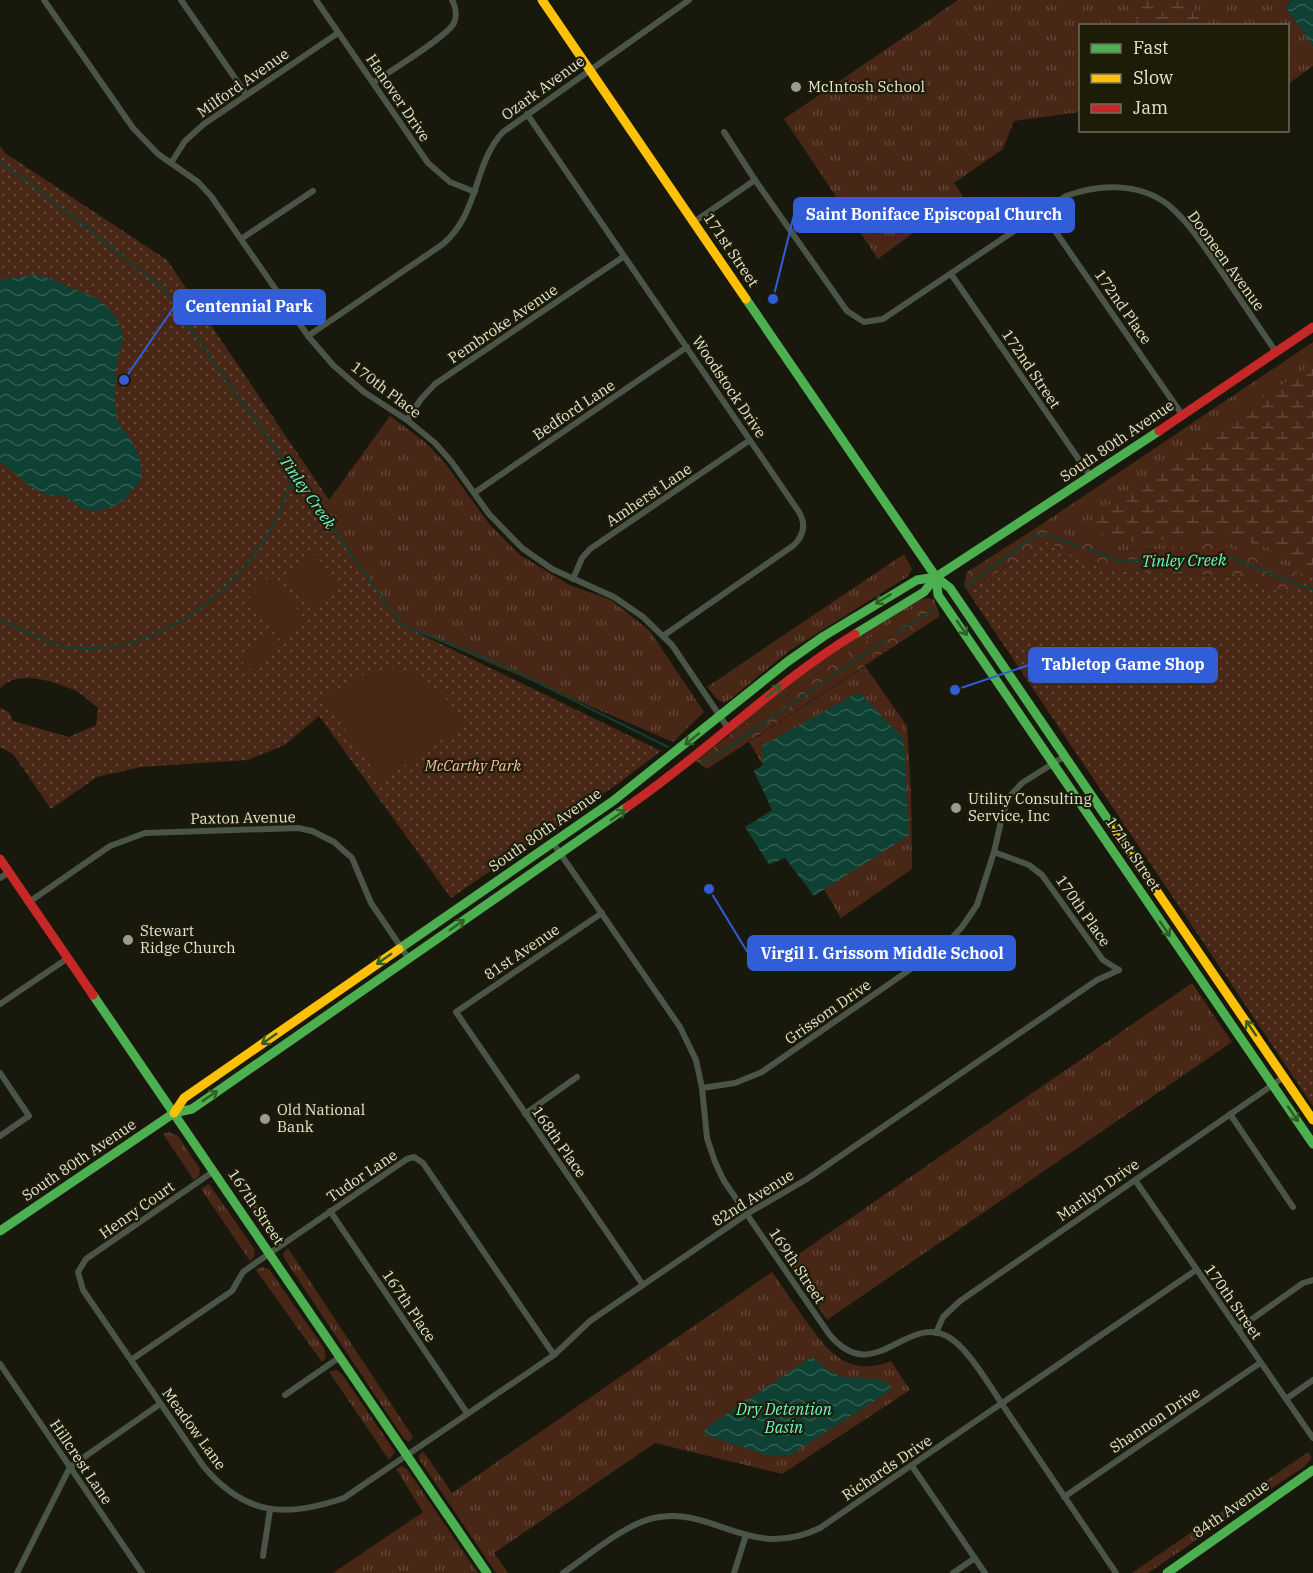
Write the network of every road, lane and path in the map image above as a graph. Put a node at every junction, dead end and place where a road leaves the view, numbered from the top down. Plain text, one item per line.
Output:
1 (44, 0) edge
2 (181, 0) edge
3 (316, 0) edge
4 (452, 0) edge
5 (542, 0) edge
6 (689, 0) edge
7 (338, 33) junction
8 (590, 69) junction
9 (372, 83) junction
10 (246, 94) junction
11 (527, 114) junction
12 (724, 132) dead end
13 (171, 163) junction
14 (755, 180) junction
15 (313, 190) dead end
16 (475, 192) junction
17 (1042, 212) junction
18 (694, 222) junction
19 (241, 239) junction
20 (623, 256) junction
21 (951, 274) junction
22 (1313, 327) edge
23 (308, 336) junction
24 (687, 347) junction
25 (1276, 352) junction
26 (1183, 416) junction
27 (407, 420) junction
28 (750, 440) junction
29 (1091, 477) junction
30 (474, 494) junction
31 (936, 577) junction
32 (573, 579) junction
33 (663, 636) junction
34 (720, 717) junction
35 (728, 729) junction
36 (1065, 756) junction
37 (1053, 764) junction
38 (553, 843) junction
39 (994, 852) junction
40 (561, 855) junction
41 (0, 858) edge
42 (9, 872) junction
43 (0, 878) edge
44 (29, 902) junction
45 (602, 913) junction
46 (401, 947) junction
47 (68, 957) junction
48 (409, 959) junction
49 (1119, 970) joint
50 (0, 1004) edge
51 (456, 1012) joint
52 (0, 1073) edge
53 (577, 1077) dead end
54 (1284, 1077) junction
55 (1272, 1084) junction
56 (702, 1088) junction
57 (174, 1113) junction
58 (525, 1114) junction
59 (1230, 1114) junction
60 (1313, 1120) edge
61 (0, 1136) edge
62 (1313, 1144) edge
63 (214, 1172) junction
64 (1135, 1180) junction
65 (1293, 1207) dead end
66 (330, 1211) junction
67 (747, 1214) junction
68 (0, 1231) edge
69 (269, 1253) junction
70 (1196, 1270) junction
71 (78, 1272) joint
72 (1313, 1280) edge
73 (643, 1286) junction
74 (1238, 1329) junction
75 (936, 1333) junction
76 (554, 1354) junction
77 (340, 1357) junction
78 (131, 1360) junction
79 (1260, 1362) junction
80 (0, 1364) edge
81 (1313, 1380) edge
82 (285, 1395) dead end
83 (1286, 1399) junction
84 (160, 1404) junction
85 (1002, 1404) junction
86 (467, 1413) junction
87 (1313, 1438) edge
88 (406, 1455) junction
89 (912, 1466) junction
90 (70, 1467) junction
91 (1313, 1470) edge
92 (1064, 1497) junction
93 (270, 1510) junction
94 (746, 1535) junction
95 (263, 1556) dead end
96 (975, 1558) junction
97 (17, 1573) edge
98 (142, 1573) edge
99 (487, 1573) edge
100 (563, 1573) edge
101 (734, 1573) edge
102 (953, 1573) edge
103 (985, 1573) edge
104 (1116, 1573) edge
105 (1167, 1573) edge

1 - 13 street, 170th Place
2 - 10 street
3 - 7 street, Hanover Drive
4 - 9 street
5 - 8 street, 171st Street
6 - 8 street, Ozark Avenue
7 - 9 street, Hanover Drive
7 - 10 street, Milford Avenue
8 - 11 street, Ozark Avenue
8 - 18 street, 171st Street
9 - 16 street, Hanover Drive
10 - 13 street, Milford Avenue
11 - 16 street, Ozark Avenue
11 - 20 street, Woodstock Drive
12 - 14 street
13 - 19 street, 170th Place
14 - 18 street
14 - 21 street, Dooneen Avenue
15 - 19 street
16 - 23 street, Ozark Avenue
17 - 21 street, Dooneen Avenue
17 - 25 street, Dooneen Avenue
17 - 26 street, 172nd Place
18 - 31 street, 171st Street
19 - 23 street, 170th Place
20 - 24 street, Woodstock Drive
20 - 27 street, Pembroke Avenue
21 - 29 street, 172nd Street
22 - 25 street, South 80th Avenue
23 - 27 street, 170th Place
24 - 28 street, Woodstock Drive
24 - 30 street, Bedford Lane
25 - 26 street, South 80th Avenue
26 - 29 street, South 80th Avenue
27 - 30 street, 170th Place
28 - 32 street, Amherst Lane
28 - 33 street, Woodstock Drive
29 - 31 street, South 80th Avenue
30 - 32 street, 170th Place
31 -> 34 street, South 80th Avenue
35 -> 31 street, South 80th Avenue
31 - 36 street, 171st Street
31 -> 37 street, 171st Street
32 - 33 street, 170th Place
33 - 34 street, 170th Place
34 - 35 street, 170th Place
34 -> 38 street, South 80th Avenue
40 -> 35 street, South 80th Avenue
36 - 37 street, Grissom Drive
54 -> 36 street, 171st Street
37 - 39 street, Grissom Drive
37 -> 55 street, 171st Street
38 - 40 street, 169th Street
38 - 46 street, South 80th Avenue
39 - 49 street, 170th Place
39 - 56 street, Grissom Drive
40 - 45 street, 169th Street
48 -> 40 street, South 80th Avenue
41 - 42 street, 167th Street
42 - 43 street
42 - 44 street, 167th Street
44 - 46 street, Paxton Avenue
44 - 47 street, 167th Street
45 - 51 street, 81st Avenue
45 - 56 street, 169th Street
46 - 48 street, Paxton Avenue
46 -> 57 street, South 80th Avenue
47 - 50 street
47 - 57 street, 167th Street
57 -> 48 street, South 80th Avenue
49 - 67 street, 82nd Avenue
51 - 58 street, 168th Place
52 - 61 street
53 - 58 street
54 - 55 street, Marilyn Drive
54 - 60 street, 171st Street
55 - 59 street, Marilyn Drive
55 -> 62 street, 171st Street
56 - 67 street, 169th Street
57 - 63 street, 167th Street
57 - 68 street, South 80th Avenue
58 - 73 street, 168th Place
59 - 64 street, Marilyn Drive
59 - 65 street
63 - 69 street, 167th Street
63 - 71 street, Henry Court
64 - 70 street, 170th Street
64 - 75 street, Marilyn Drive
66 - 69 street, Tudor Lane
66 - 76 street, Tudor Lane
66 - 86 street, 167th Place
67 - 73 street, 82nd Avenue
67 - 75 street, 169th Street
69 - 77 street, 167th Street
69 - 78 street, Tudor Lane
70 - 74 street, 170th Street
70 - 85 street, Richards Drive
71 - 78 street, Meadow Lane
72 - 74 street
73 - 76 street, 82nd Avenue
74 - 79 street, 170th Street
75 - 85 street
76 - 86 street, 82nd Avenue
77 - 82 street
77 - 88 street, 167th Street
78 - 84 street, Meadow Lane
79 - 83 street, 170th Street
79 - 92 street, Shannon Drive
80 - 90 street, Hillcrest Lane
81 - 83 street
83 - 87 street, 170th Street
84 - 90 street
84 - 93 street, Meadow Lane
85 - 89 street, Richards Drive
85 - 92 street
86 - 88 street, 82nd Avenue
88 - 93 street, Meadow Lane
88 - 99 street, 167th Street
89 - 94 street, Richards Drive
89 - 96 street
90 - 97 street
90 - 98 street, Hillcrest Lane
91 - 105 street, 84th Avenue
92 - 104 street
93 - 95 street
94 - 100 street, Richards Drive
94 - 101 street
96 - 102 street
96 - 103 street

